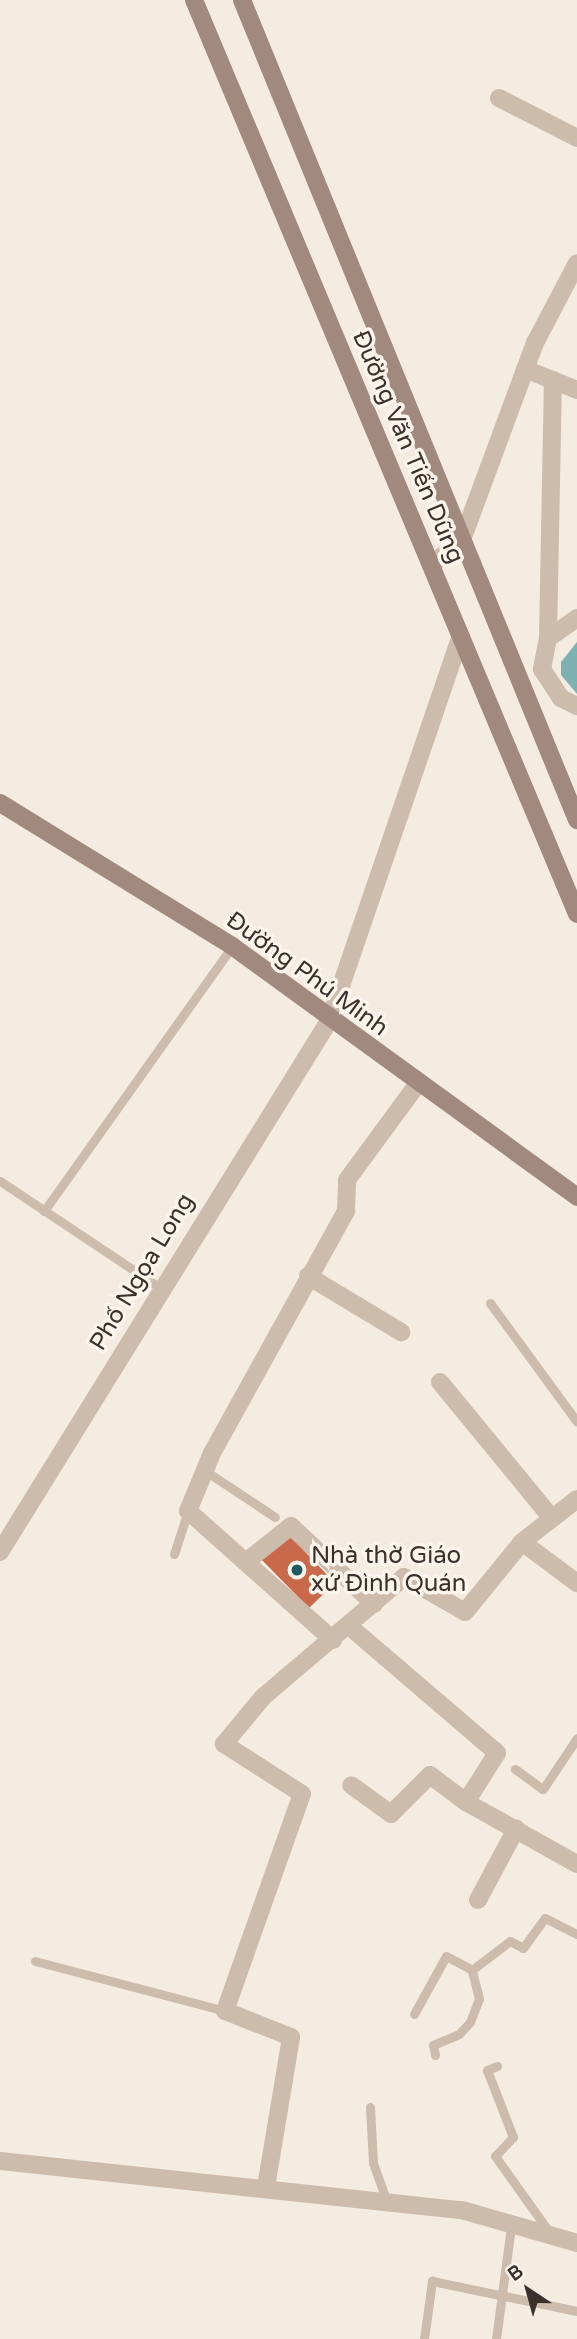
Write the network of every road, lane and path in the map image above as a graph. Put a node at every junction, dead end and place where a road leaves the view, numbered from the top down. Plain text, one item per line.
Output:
1 (194, 0) edge
2 (242, 0) edge
3 (499, 99) dead end
4 (577, 138) edge
5 (577, 262) edge
6 (526, 369) junction
7 (553, 380) junction
8 (577, 390) edge
9 (462, 540) junction
10 (431, 565) junction
11 (577, 618) edge
12 (461, 636) junction
13 (548, 638) junction
14 (511, 662) junction
15 (542, 669) junction
16 (577, 706) edge
17 (0, 803) edge
18 (577, 820) edge
19 (577, 914) edge
20 (232, 946) junction
21 (330, 1021) junction
22 (416, 1086) junction
23 (0, 1181) edge
24 (577, 1197) edge
25 (44, 1211) junction
26 (308, 1276) junction
27 (159, 1287) junction
28 (490, 1303) dead end
29 (401, 1332) dead end
30 (440, 1381) dead end
31 (577, 1422) edge
32 (204, 1470) junction
33 (577, 1499) edge
34 (187, 1511) junction
35 (550, 1516) junction
36 (275, 1517) dead end
37 (522, 1542) junction
38 (0, 1552) edge
39 (174, 1554) dead end
40 (247, 1561) junction
41 (577, 1583) edge
42 (374, 1604) junction
43 (349, 1626) junction
44 (333, 1640) junction
45 (577, 1738) edge
46 (515, 1769) dead end
47 (351, 1785) dead end
48 (466, 1802) junction
49 (516, 1829) junction
50 (577, 1864) edge
51 (478, 1900) dead end
52 (577, 1934) edge
53 (35, 1961) dead end
54 (472, 1970) junction
55 (225, 2011) junction
56 (414, 2014) dead end
57 (435, 2055) dead end
58 (497, 2066) dead end
59 (370, 2107) dead end
60 (0, 2161) edge
61 (266, 2188) junction
62 (387, 2202) junction
63 (511, 2226) junction
64 (555, 2240) junction
65 (577, 2243) edge
66 (502, 2295) junction
67 (577, 2311) edge
68 (424, 2339) edge
69 (496, 2339) edge

1 - 10 main road, Đường Văn Tiến Dũng
2 - 9 main road, Đường Văn Tiến Dũng
3 - 4 street
5 - 6 street
6 - 7 street
6 - 9 street
7 - 8 street
7 - 13 street
9 - 10 street
9 - 14 main road, Đường Văn Tiến Dũng
10 - 12 main road, Đường Văn Tiến Dũng
11 - 13 street
12 - 19 main road, Đường Văn Tiến Dũng
12 - 21 street, Phố Ngọa Long
13 - 15 street
14 - 15 street
14 - 18 main road, Đường Văn Tiến Dũng
15 - 16 street
17 - 20 main road, Đường Phú Minh
20 - 21 main road, Đường Phú Minh
20 - 25 lane
21 - 22 main road, Đường Phú Minh
21 - 27 street, Phố Ngọa Long
22 - 24 main road, Đường Phú Minh
22 - 26 street
23 - 25 lane
25 - 27 lane
26 - 29 street
26 - 32 street
27 - 38 street, Phố Ngọa Long
28 - 31 lane
30 - 35 street
32 - 34 street
32 - 36 lane
33 - 35 street
34 - 39 lane
34 - 40 street
35 - 37 street
37 - 41 street
37 - 42 street
40 - 42 street
40 - 44 street
42 - 43 street
43 - 44 street
43 - 48 street
44 - 55 street
45 - 46 lane
47 - 48 street
48 - 49 street
49 - 50 street
49 - 51 street
52 - 54 lane
53 - 55 lane
54 - 56 lane
54 - 57 lane
55 - 61 street
58 - 64 lane
59 - 62 lane
60 - 61 street
61 - 62 street
62 - 63 street
63 - 64 street
63 - 66 lane
64 - 65 street
66 - 67 lane
66 - 68 lane
66 - 69 lane

